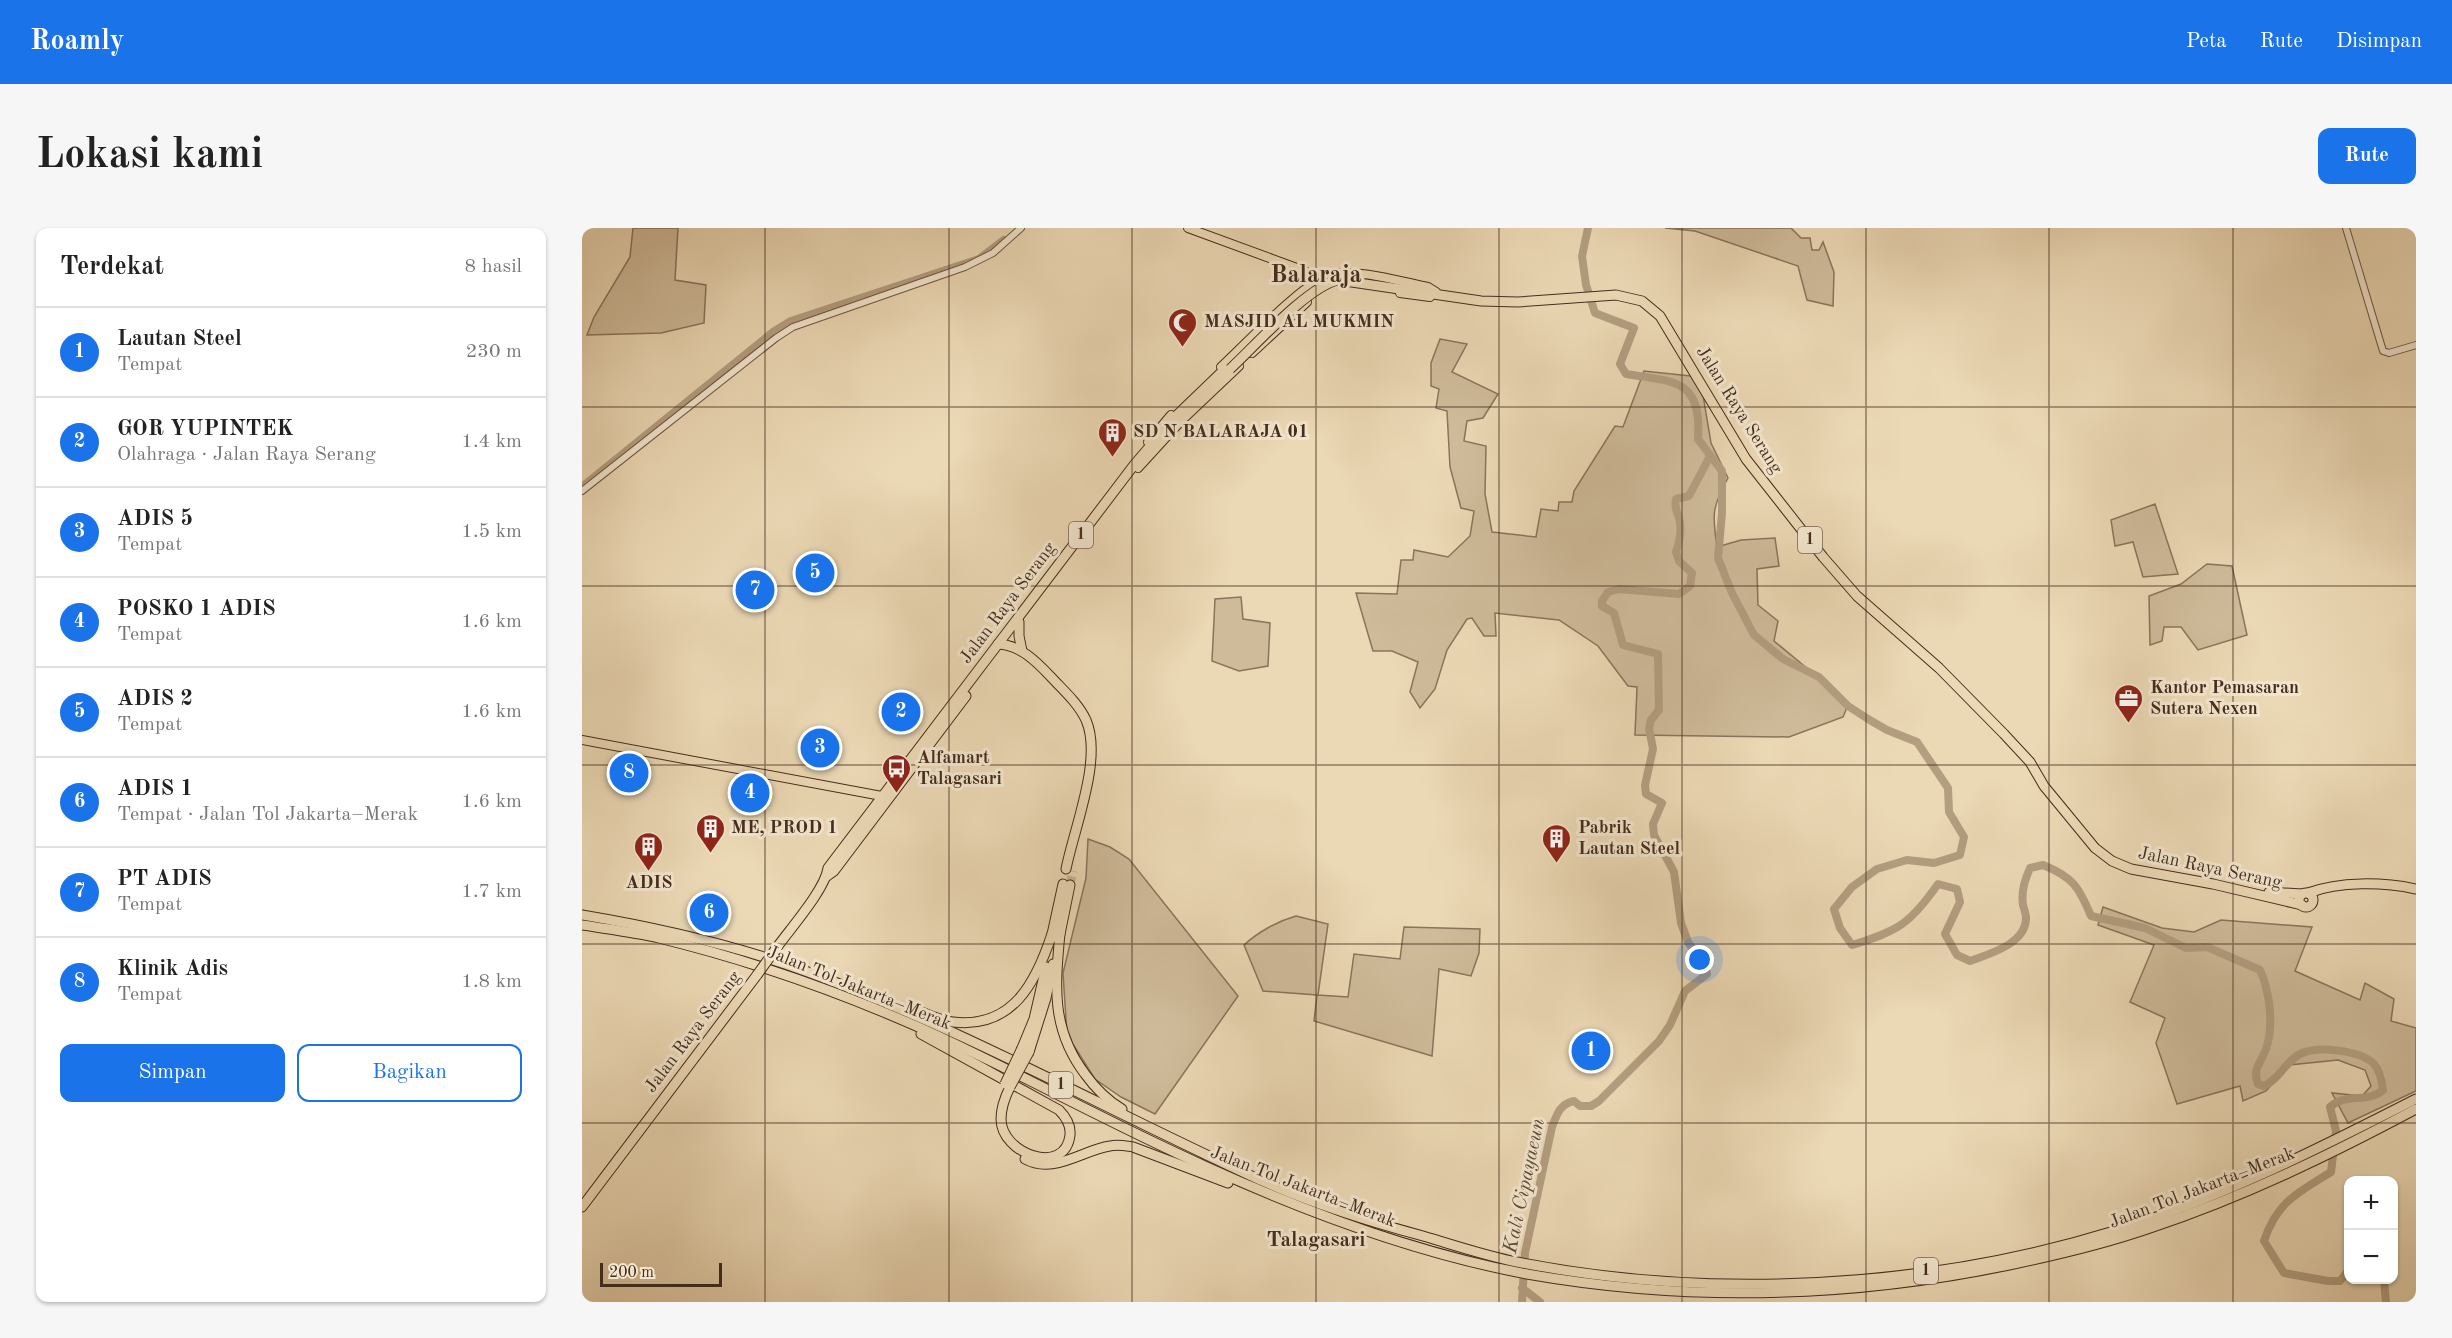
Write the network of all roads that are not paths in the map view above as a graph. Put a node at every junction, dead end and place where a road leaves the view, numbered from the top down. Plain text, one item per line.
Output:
1 (1022, 228) edge
2 (1188, 228) edge
3 (2346, 228) edge
4 (1305, 271) junction
5 (1328, 275) junction
6 (1314, 281) junction
7 (1318, 292) junction
8 (1436, 294) junction
9 (1296, 296) junction
10 (1302, 306) junction
11 (2416, 345) edge
12 (1234, 355) junction
13 (1243, 362) junction
14 (1136, 466) junction
15 (582, 491) edge
16 (1016, 623) junction
17 (999, 647) junction
18 (1023, 651) junction
19 (582, 740) edge
20 (887, 797) junction
21 (1069, 870) tunnel mouth
22 (1066, 885) tunnel mouth
23 (2416, 889) edge
24 (2249, 890) junction
25 (2308, 895) junction
26 (582, 915) edge
27 (582, 925) edge
28 (1056, 934) junction
29 (850, 988) junction
30 (886, 1014) junction
31 (1007, 1086) junction
32 (2416, 1099) edge
33 (2416, 1109) edge
34 (1268, 1189) junction
35 (582, 1207) edge
36 (1341, 1212) junction
37 (1338, 1222) junction
38 (1515, 1267) junction

1 - 15 street
2 - 4 main road
3 - 11 street
4 - 5 main road
4 - 6 main road
5 - 6 main road
5 - 8 main road
6 - 7 main road
6 - 9 main road
7 - 8 main road
7 - 10 main road
8 - 14 highway, Jalan Raya Serang / 1, bridge
8 - 24 highway, Jalan Raya Serang / 1
9 - 10 main road
9 - 12 main road
10 - 13 main road
12 - 13 main road
12 - 14 main road
13 - 14 main road
14 - 16 highway, Jalan Raya Serang / 1
16 - 17 highway, Jalan Raya Serang / 1
16 - 18 highway
17 - 18 highway
17 - 20 highway, Jalan Raya Serang / 1
18 - 21 highway
19 - 20 main road
20 - 35 highway, Jalan Raya Serang / 1, bridge
22 - 28 highway
23 - 25 highway, Jalan Raya Serang / 1
24 - 25 highway, Jalan Raya Serang / 1
24 - 25 highway, Jalan Raya Serang / 1
26 - 29 highway, Jalan Tol Jakarta–Merak / 1
27 - 30 highway, Jalan Tol Jakarta–Merak / 1
28 - 29 highway
28 - 31 highway, bridge
28 - 34 highway
29 - 34 highway, Jalan Tol Jakarta–Merak / 1
30 - 31 highway
30 - 34 highway, Jalan Tol Jakarta–Merak / 1
31 - 34 highway
32 - 38 highway, Jalan Tol Jakarta–Merak / 1
33 - 38 highway, Jalan Tol Jakarta–Merak / 1
34 - 36 highway, Jalan Tol Jakarta–Merak / 1
34 - 37 highway, Jalan Tol Jakarta–Merak / 1
36 - 37 highway
36 - 38 highway, Jalan Tol Jakarta–Merak / 1
37 - 38 highway, Jalan Tol Jakarta–Merak / 1

